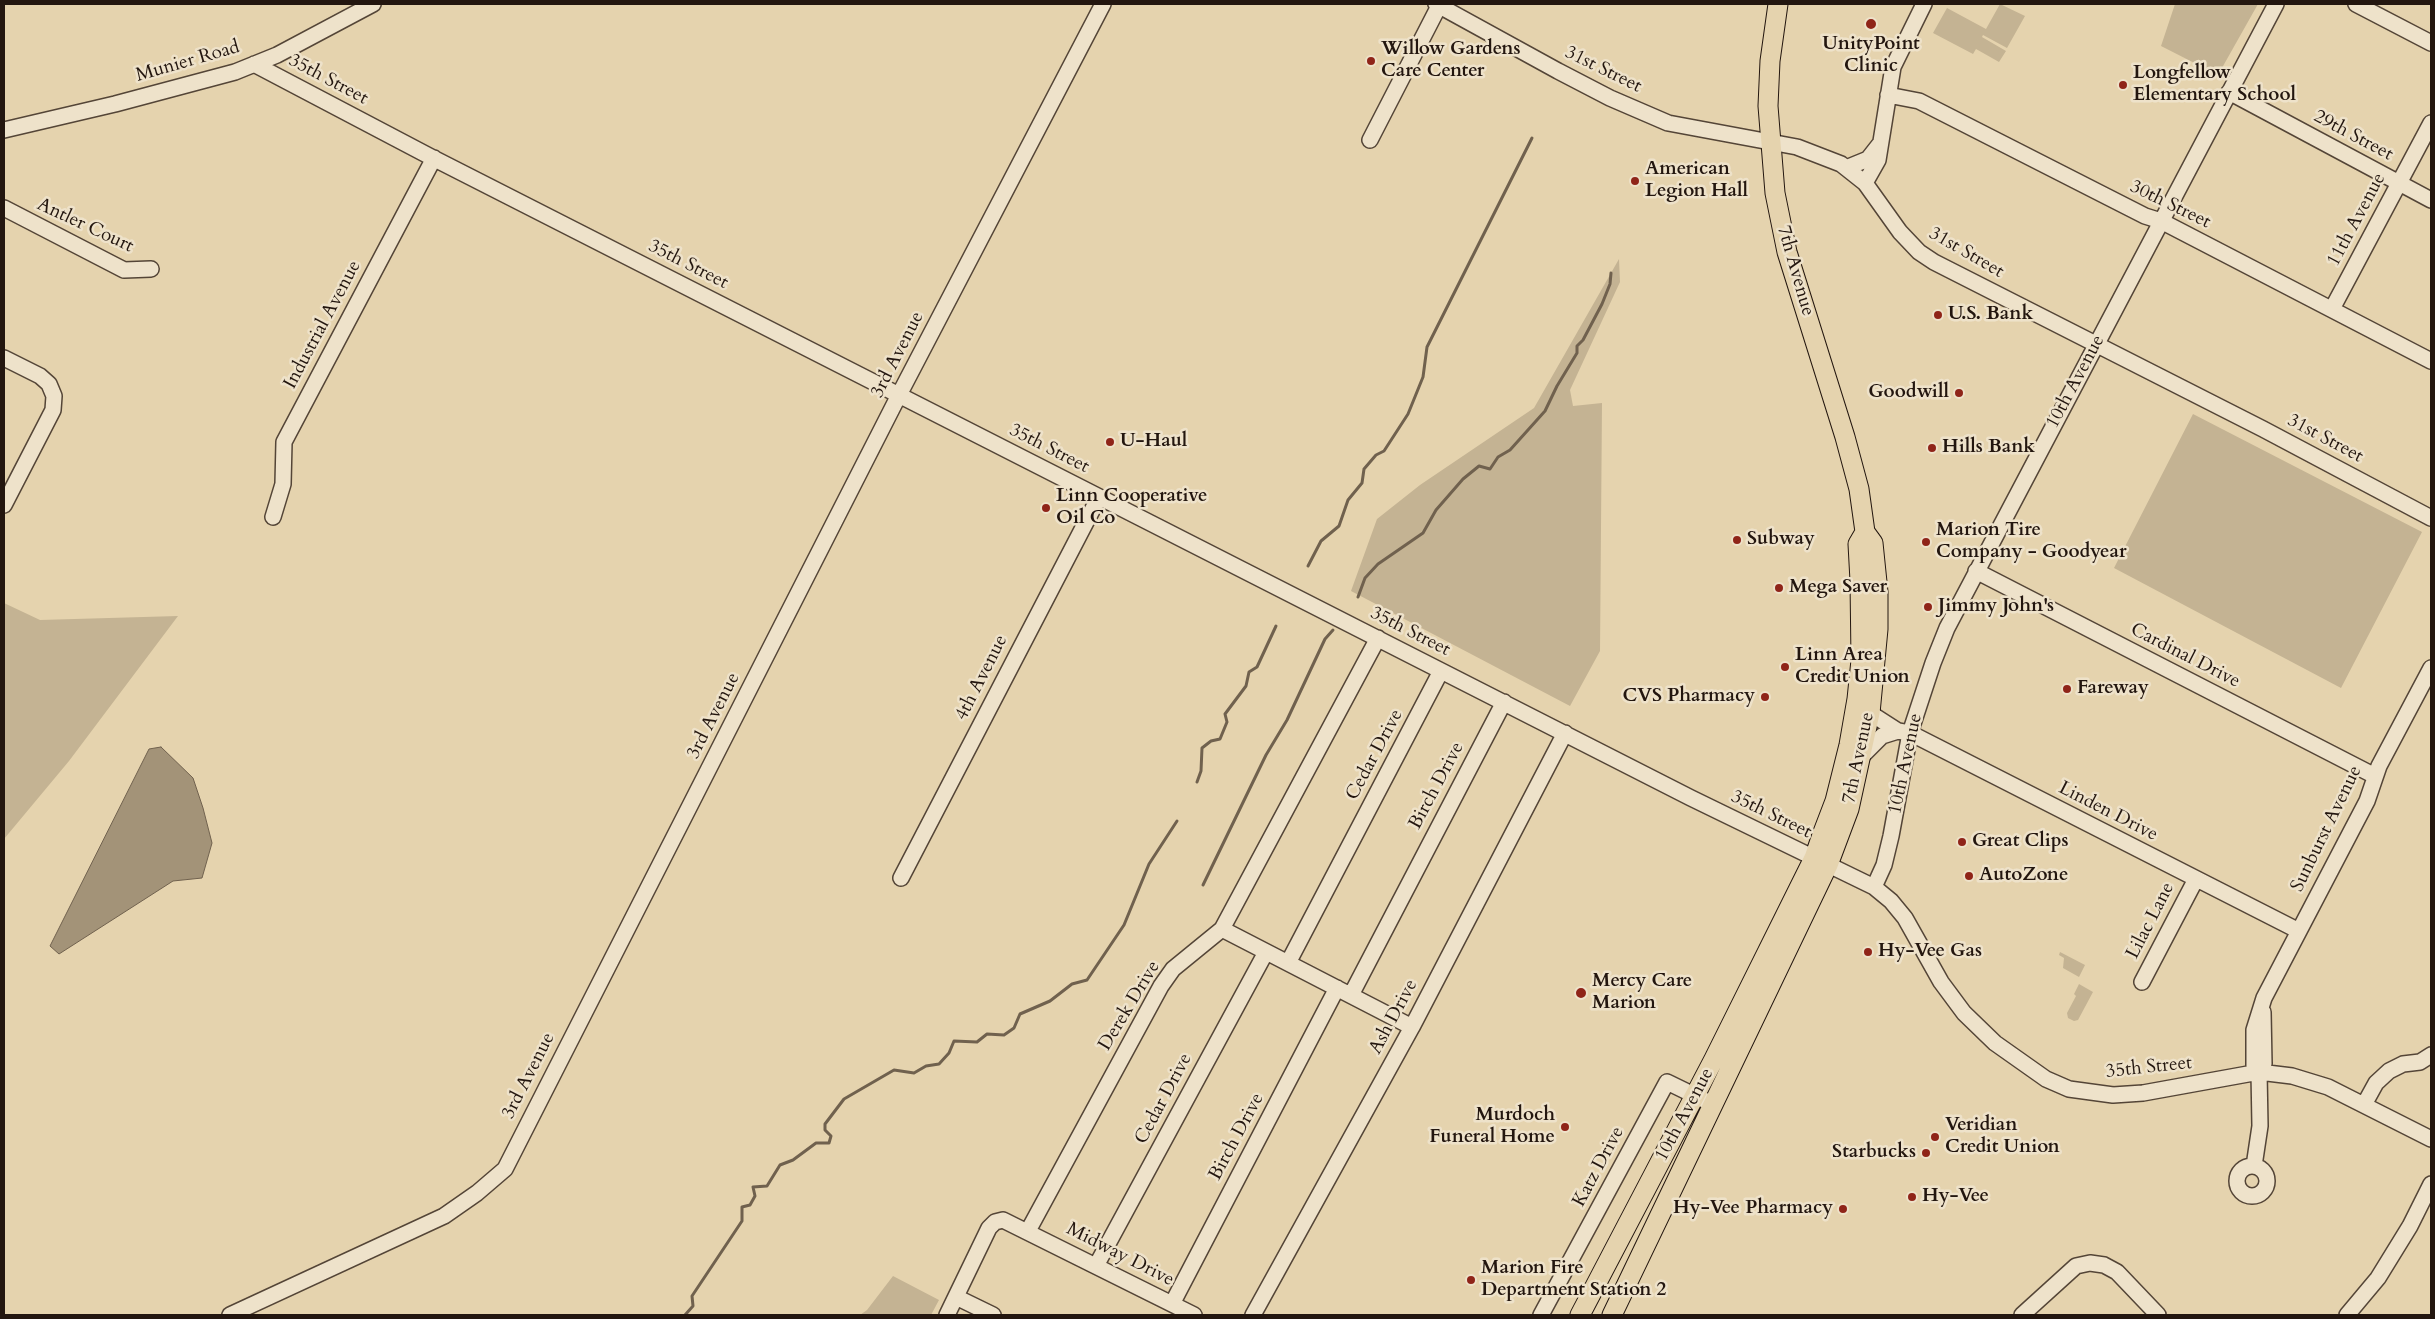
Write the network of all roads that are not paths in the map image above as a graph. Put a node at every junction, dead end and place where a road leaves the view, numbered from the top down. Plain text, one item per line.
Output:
1 (373, 4) edge
2 (1104, 4) edge
3 (1438, 4) edge
4 (1778, 4) edge
5 (1924, 4) edge
6 (2276, 4) edge
7 (2356, 4) edge
8 (2431, 43) edge
9 (254, 64) junction
10 (2229, 92) junction
11 (1888, 95) junction
12 (2431, 123) edge
13 (4, 130) edge
14 (1370, 140) dead end
15 (1882, 142) junction
16 (1771, 143) junction
17 (434, 158) junction
18 (1846, 168) junction
19 (1865, 183) junction
20 (2399, 183) junction
21 (2431, 200) edge
22 (4, 208) edge
23 (2161, 221) junction
24 (151, 268) dead end
25 (2332, 309) junction
26 (2095, 345) junction
27 (4, 358) edge
28 (2431, 361) edge
29 (899, 395) junction
30 (1099, 497) junction
31 (4, 505) edge
32 (2431, 516) edge
33 (273, 517) dead end
34 (1866, 532) junction
35 (1976, 571) junction
36 (1378, 638) junction
37 (2431, 668) edge
38 (1441, 671) junction
39 (1504, 702) junction
40 (1870, 713) junction
41 (1904, 732) junction
42 (1565, 733) junction
43 (1862, 756) junction
44 (2375, 776) junction
45 (1821, 862) junction
46 (901, 878) dead end
47 (2196, 879) junction
48 (1874, 887) junction
49 (1905, 918) junction
50 (1222, 929) junction
51 (2298, 931) junction
52 (1266, 952) junction
53 (1288, 963) junction
54 (2142, 982) dead end
55 (1344, 992) junction
56 (1412, 1027) junction
57 (2427, 1061) edge
58 (2259, 1073) junction
59 (1695, 1096) junction
60 (2364, 1103) junction
61 (1712, 1104) junction
62 (2431, 1139) edge
63 (2254, 1166) dead end
64 (2431, 1184) edge
65 (1028, 1231) junction
66 (1096, 1266) junction
67 (956, 1297) junction
68 (1172, 1304) junction
69 (230, 1315) edge
70 (947, 1315) edge
71 (993, 1315) edge
72 (1194, 1315) edge
73 (1253, 1315) edge
74 (1541, 1315) edge
75 (1580, 1315) edge
76 (1612, 1315) edge
77 (2022, 1315) edge
78 (2158, 1315) edge
79 (2346, 1315) edge

1 - 9 street, Munier Road
2 - 29 street, 3rd Avenue
3 - 14 street
3 - 16 street, 31st Street
4 - 16 main road, 7th Avenue
5 - 11 street
6 - 10 street, 10th Avenue
7 - 8 street
9 - 13 street, Munier Road
9 - 17 street, 35th Street
10 - 20 street, 29th Street
10 - 23 street, 10th Avenue
11 - 15 street
11 - 23 street, 30th Street
12 - 20 street, 11th Avenue
15 - 18 street
15 - 19 street
16 - 18 street, 31st Street
16 - 34 main road, 7th Avenue
17 - 29 street, 35th Street
17 - 33 street, Industrial Avenue
18 - 19 street, 31st Street
19 - 26 street, 31st Street
20 - 21 street, 29th Street
20 - 25 street, 11th Avenue
22 - 24 street, Antler Court
23 - 25 street, 30th Street
23 - 26 street, 10th Avenue
25 - 28 street, 30th Street
26 - 32 street, 31st Street
26 - 35 street, 10th Avenue
27 - 31 street
29 - 30 street, 35th Street
29 - 69 street, 3rd Avenue
30 - 36 street, 35th Street
30 - 46 street, 4th Avenue
34 - 40 main road, 7th Avenue
34 - 45 main road, 7th Avenue
35 - 41 street, 10th Avenue
35 - 44 street, Cardinal Drive
36 - 38 street, 35th Street
36 - 50 street, Derek Drive
37 - 44 street, Sunburst Avenue
38 - 39 street, 35th Street
38 - 53 street, Cedar Drive
39 - 42 street, 35th Street
39 - 55 street, Birch Drive
40 - 41 street, Linden Drive
40 - 43 main road, 7th Avenue
41 - 43 street
41 - 47 street, Linden Drive
41 - 48 street, 10th Avenue
42 - 45 street, 35th Street
42 - 56 street, Ash Drive
43 - 45 main road, 7th Avenue
44 - 51 street, Sunburst Avenue
45 - 48 street, 35th Street
45 - 49 street, 35th Street
45 - 59 main road, 10th Avenue
45 - 61 main road, 10th Avenue
47 - 51 street, Linden Drive
47 - 54 street, Lilac Lane
48 - 49 street, 35th Street
49 - 58 street, 35th Street
50 - 52 street
50 - 65 street, Derek Drive
51 - 58 street, Sunburst Avenue
52 - 53 street
52 - 66 street, Cedar Drive
53 - 55 street
55 - 56 street
55 - 68 street, Birch Drive
56 - 73 street, Ash Drive
57 - 60 street
58 - 60 street, 35th Street
58 - 63 street, Sunburst Avenue
59 - 61 street, Katz Drive
59 - 74 street, Katz Drive
59 - 75 main road, 10th Avenue
60 - 62 street, 35th Street
61 - 76 main road, 10th Avenue
64 - 79 street
65 - 66 street, Midway Drive
65 - 67 street
66 - 68 street, Midway Drive
67 - 70 street
67 - 71 street
68 - 72 street, Midway Drive
77 - 78 street

